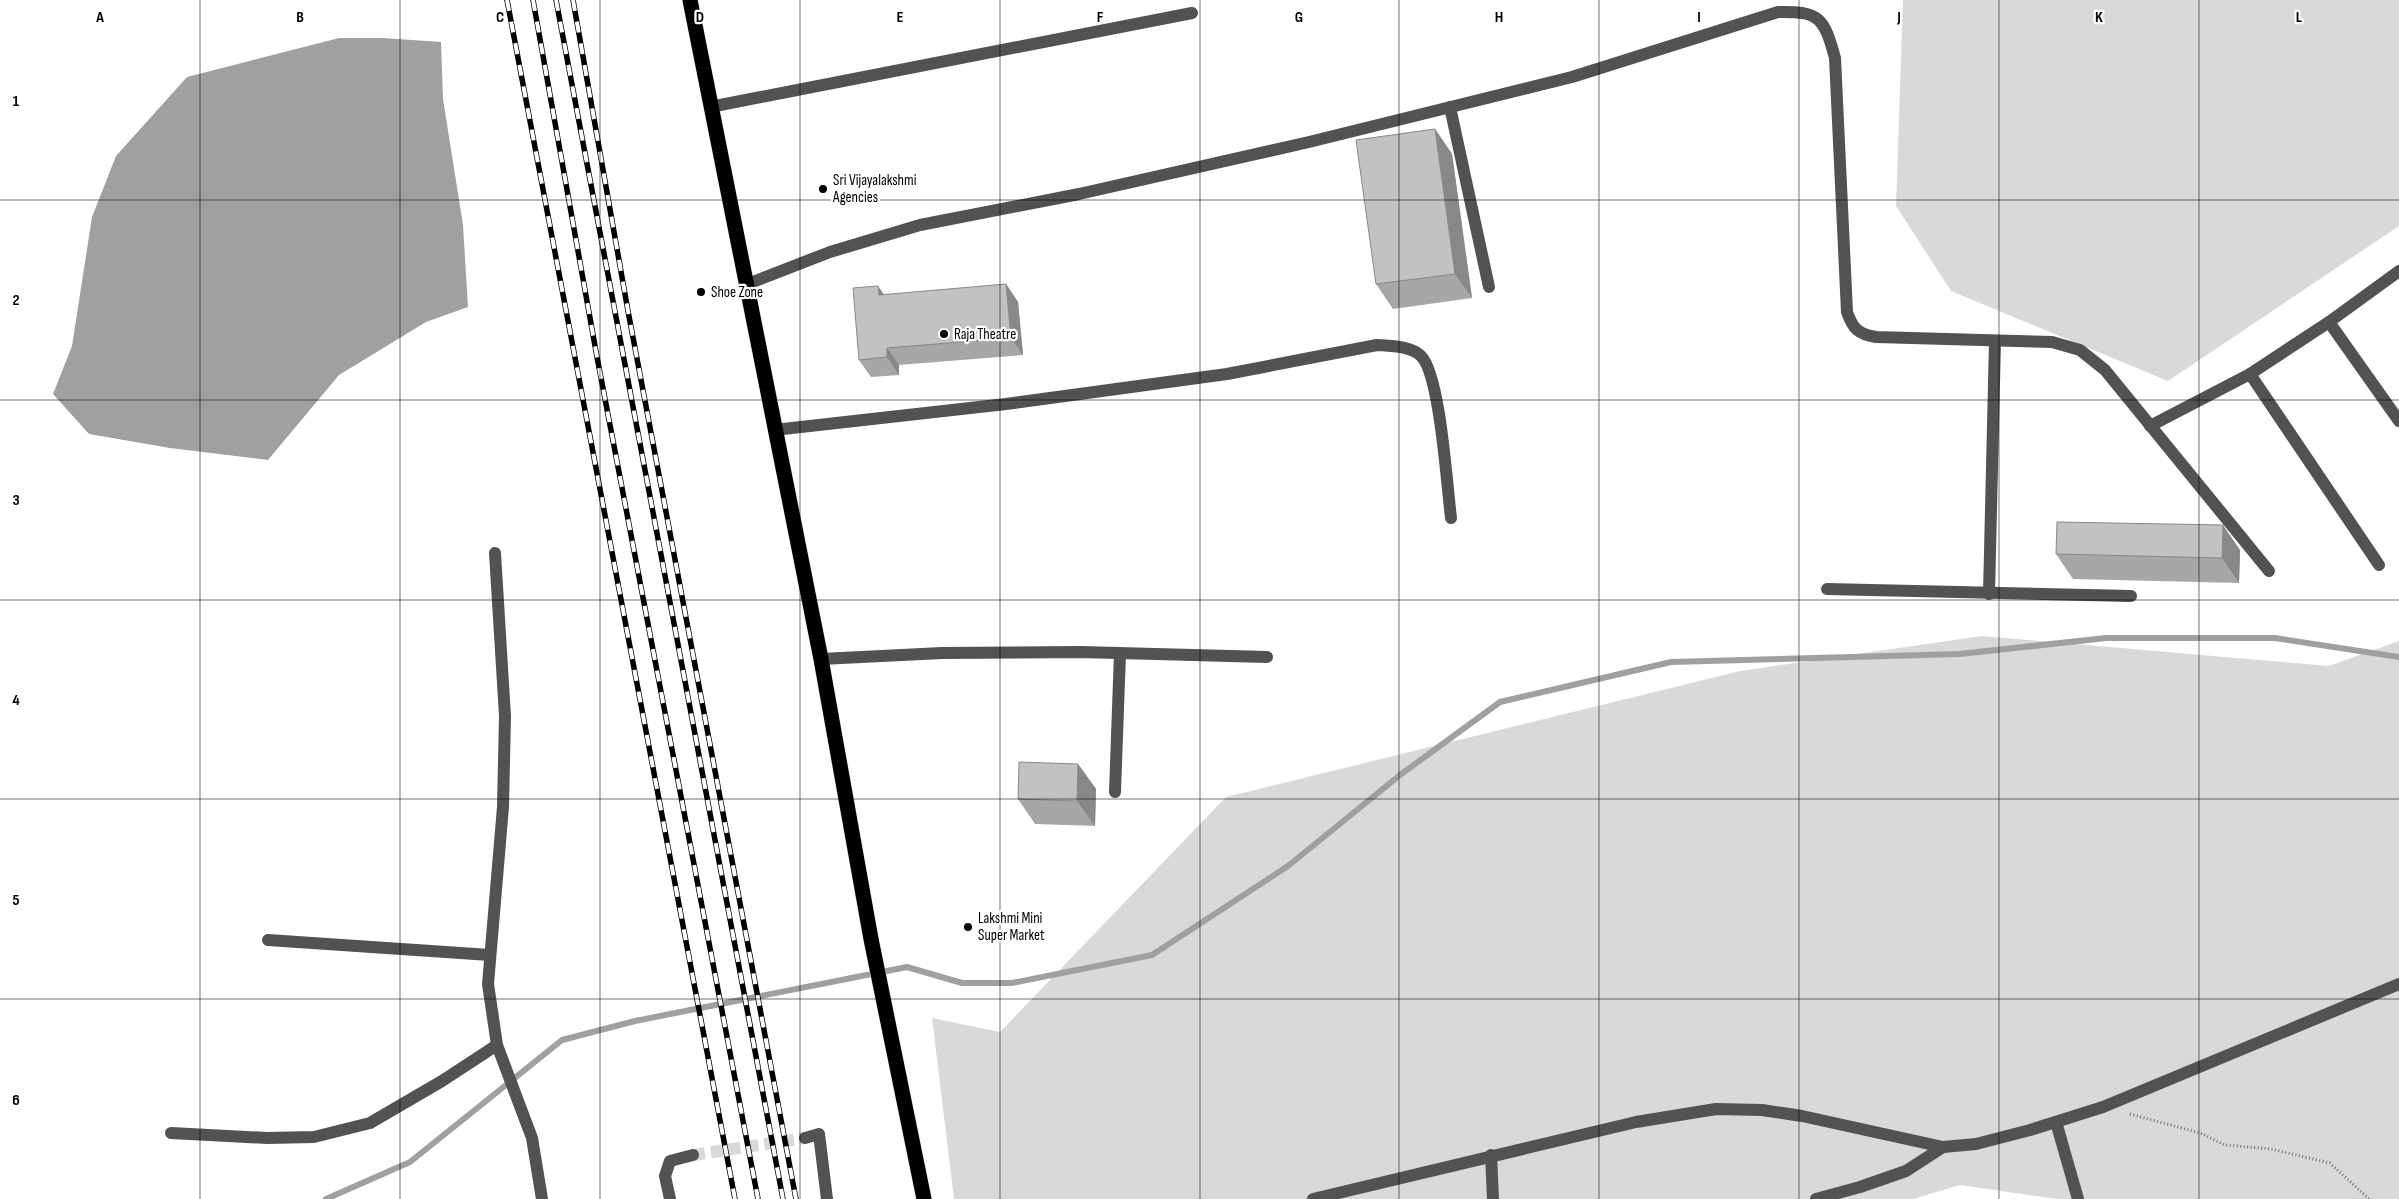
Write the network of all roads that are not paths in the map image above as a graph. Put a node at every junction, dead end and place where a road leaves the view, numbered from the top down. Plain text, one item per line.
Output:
1 (690, 0) edge
2 (1806, 6) edge
3 (1192, 13) dead end
4 (710, 107) junction
5 (1450, 107) junction
6 (2399, 271) edge
7 (745, 285) junction
8 (1489, 287) dead end
9 (2329, 322) junction
10 (1995, 341) junction
11 (2250, 374) junction
12 (2399, 421) edge
13 (2150, 426) junction
14 (774, 430) junction
15 (1451, 518) dead end
16 (495, 553) dead end
17 (2378, 564) dead end
18 (2269, 571) dead end
19 (1827, 589) dead end
20 (1989, 594) junction
21 (2131, 596) dead end
22 (1120, 653) junction
23 (1267, 657) dead end
24 (821, 659) junction
25 (1115, 792) dead end
26 (268, 940) dead end
27 (490, 955) junction
28 (2399, 984) edge
29 (497, 1045) junction
30 (2056, 1122) junction
31 (171, 1133) dead end
32 (805, 1138) tunnel mouth
33 (1943, 1147) junction
34 (692, 1155) tunnel mouth
35 (1491, 1155) junction
36 (542, 1199) edge
37 (670, 1199) edge
38 (828, 1199) edge
39 (924, 1199) edge
40 (1313, 1199) edge
41 (1493, 1199) edge
42 (1816, 1199) edge
43 (2078, 1199) edge

1 - 4 highway
2 - 5 street
2 - 10 street
3 - 4 street
4 - 7 highway
5 - 7 street
5 - 8 street
6 - 9 street
7 - 14 highway
9 - 11 street
9 - 12 street
10 - 13 street
10 - 20 street
11 - 13 street
11 - 17 street
13 - 18 street
14 - 15 street
14 - 24 highway
16 - 27 street
19 - 20 street
20 - 21 street
22 - 23 street
22 - 24 street
22 - 25 street
24 - 39 highway
26 - 27 street
27 - 29 street
28 - 30 street
29 - 31 street
29 - 36 street
30 - 33 street
30 - 43 street
32 - 38 street
33 - 35 street
33 - 42 street
34 - 37 street
35 - 40 street
35 - 41 street

